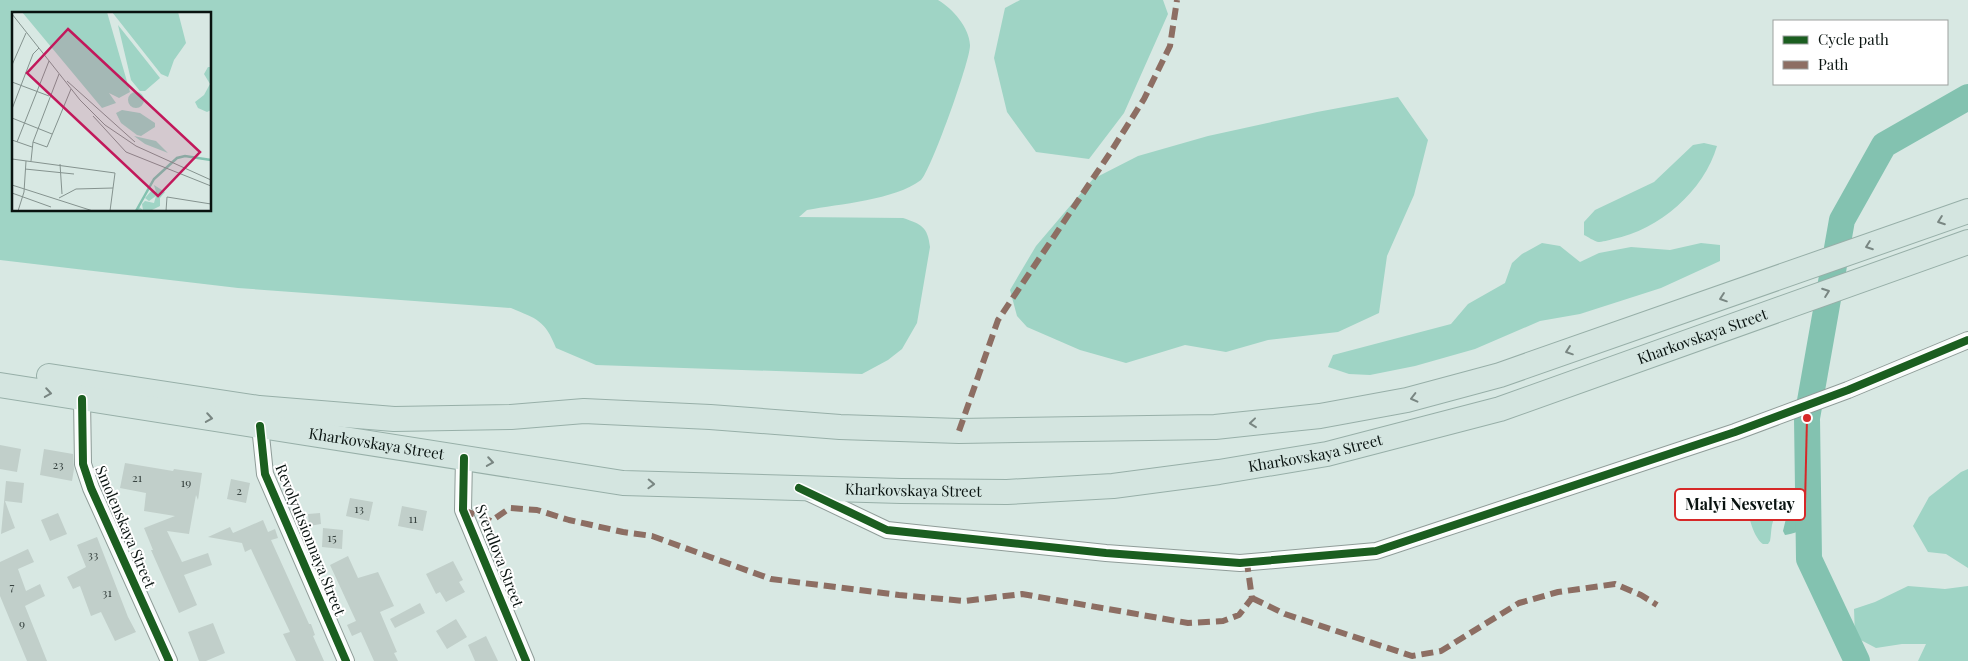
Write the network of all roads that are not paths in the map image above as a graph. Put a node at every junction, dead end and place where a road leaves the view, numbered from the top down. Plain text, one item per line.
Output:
1 (1968, 211) edge
2 (1968, 242) edge
3 (1968, 340) edge
4 (0, 369) edge
5 (0, 385) edge
6 (82, 398) junction
7 (260, 426) junction
8 (464, 458) junction
9 (799, 488) junction
10 (169, 661) edge
11 (346, 661) edge
12 (526, 661) edge

1 -> 4 highway, Kharkovskaya Street
9 -> 2 highway, Kharkovskaya Street
3 - 9 street
5 -> 6 highway, Kharkovskaya Street
6 -> 7 highway, Kharkovskaya Street
6 - 10 street, Smolenskaya Street
7 - 8 highway, Kharkovskaya Street
7 - 11 street, Revolyutsionnaya Street
8 -> 9 highway, Kharkovskaya Street
8 - 12 street, Sverdlova Street

